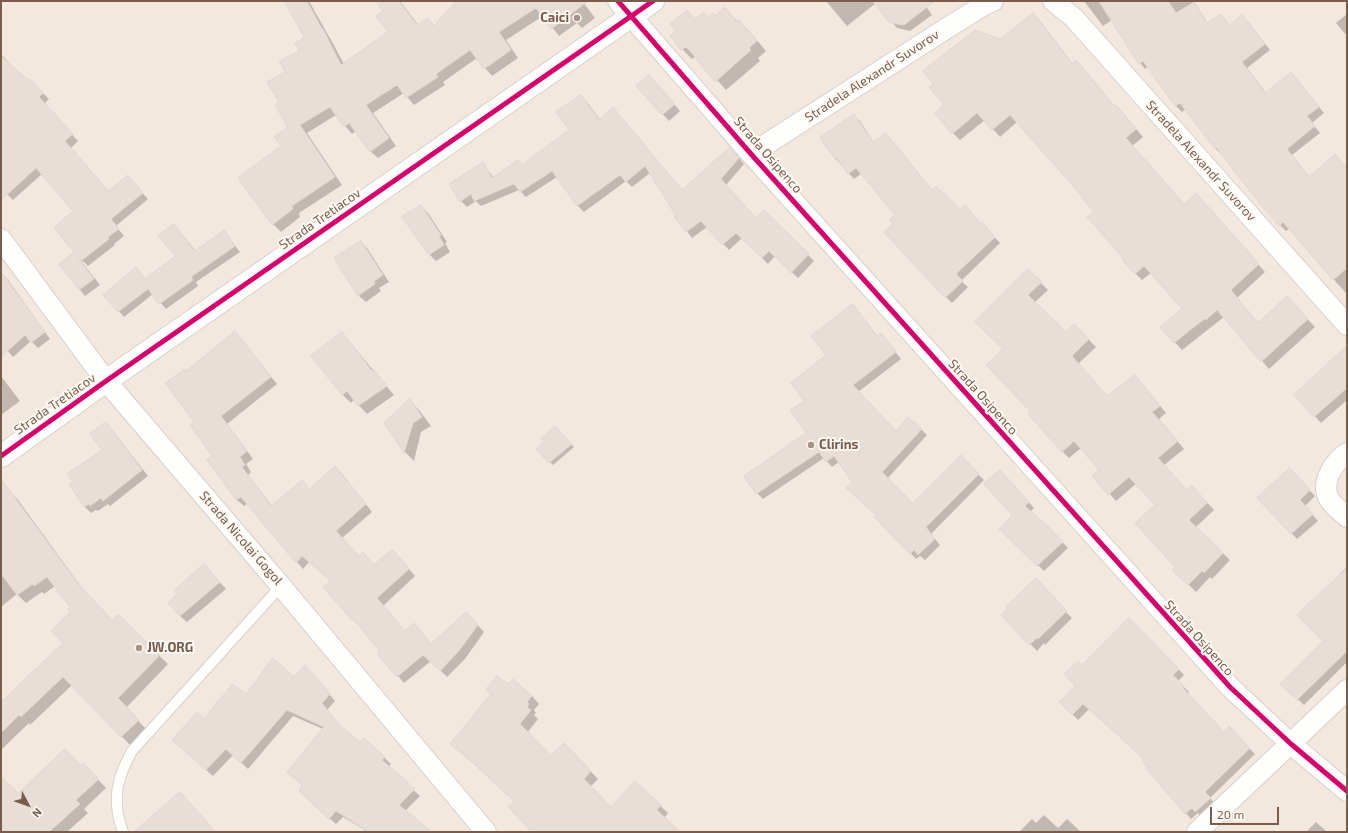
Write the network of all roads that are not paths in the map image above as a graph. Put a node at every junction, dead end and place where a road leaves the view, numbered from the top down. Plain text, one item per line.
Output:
1 (653, 1) edge
2 (993, 1) edge
3 (1053, 1) edge
4 (625, 8) edge
5 (752, 154) junction
6 (1, 240) edge
7 (1347, 325) edge
8 (106, 381) junction
9 (1347, 453) edge
10 (1, 456) edge
11 (1347, 517) edge
12 (282, 586) junction
13 (1347, 690) edge
14 (1291, 744) junction
15 (1347, 791) edge
16 (123, 832) edge
17 (486, 832) edge
18 (1197, 832) edge

1 - 4 street, Strada Tretiacov
2 - 5 street, Stradela Alexandr Suvorov
3 - 7 street, Stradela Alexandr Suvorov
4 - 5 street, Strada Osipenco
4 - 8 street, Strada Tretiacov
5 - 14 street, Strada Osipenco
6 - 8 street, Strada Nicolai Gogol
8 - 10 street, Strada Tretiacov
8 - 12 street, Strada Nicolai Gogol
9 - 11 street
12 - 16 lane
12 - 17 street, Strada Nicolai Gogol
13 - 14 street
14 - 15 street, Strada Osipenco
14 - 18 street

